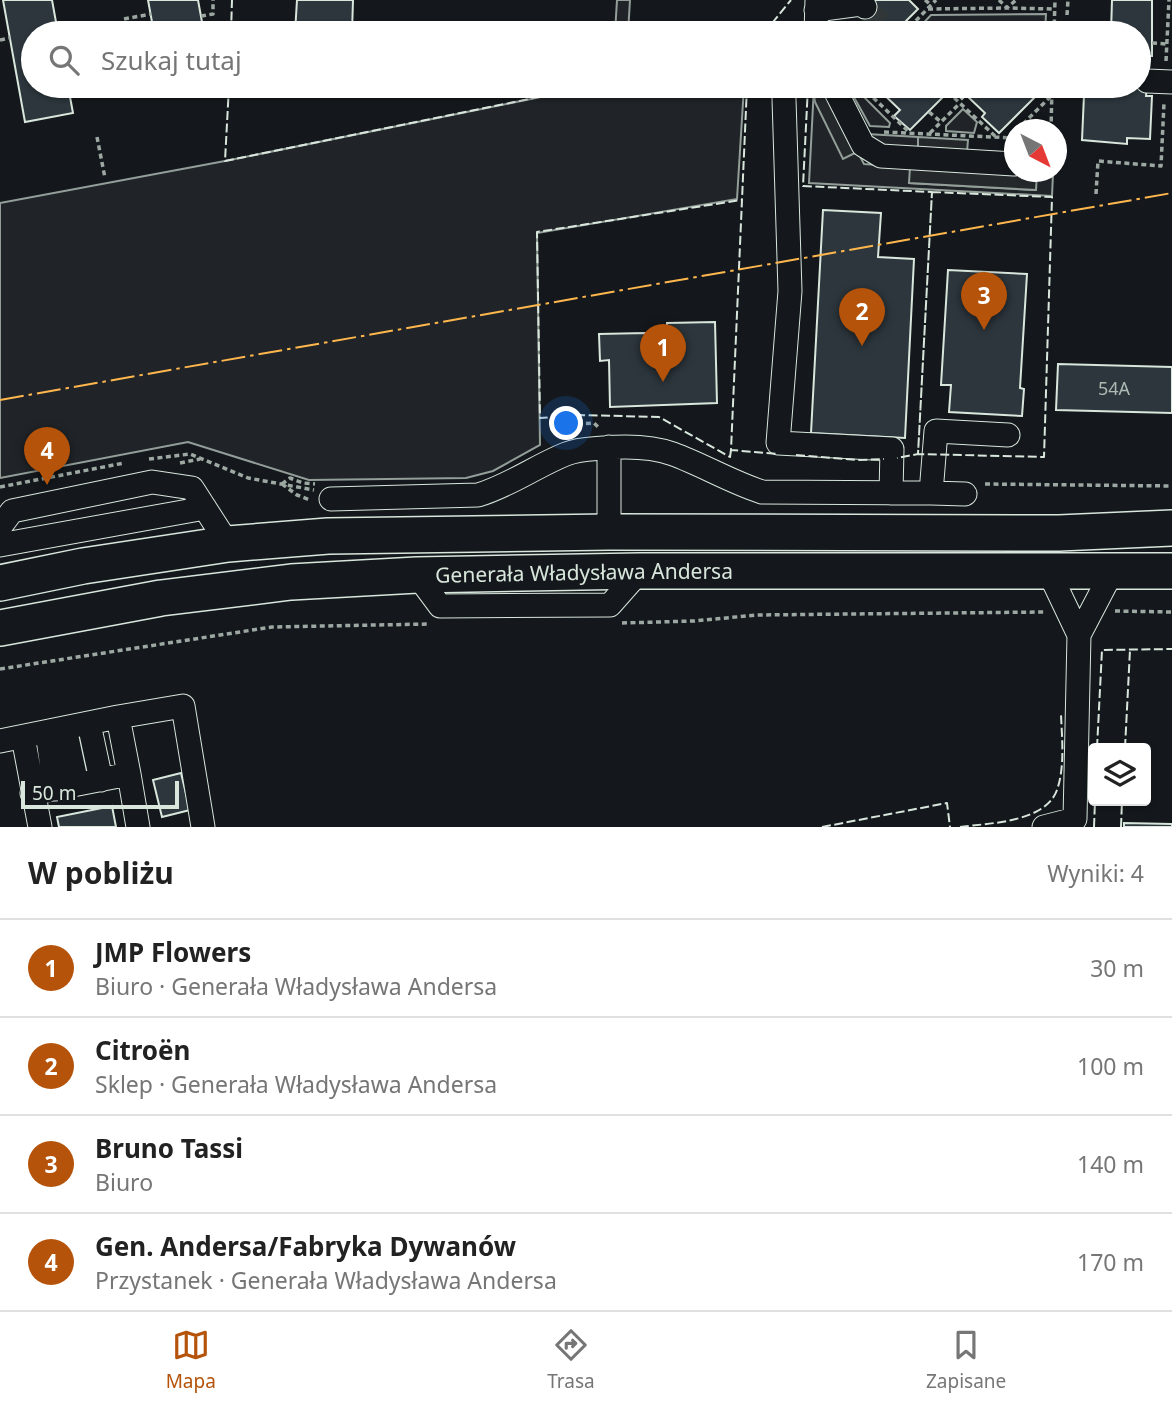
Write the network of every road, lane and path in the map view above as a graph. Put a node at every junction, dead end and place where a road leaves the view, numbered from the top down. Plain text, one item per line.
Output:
1 (213, 0) edge
2 (925, 0) edge
3 (936, 0) edge
4 (999, 0) edge
5 (1016, 0) edge
6 (1055, 0) edge
7 (1068, 0) edge
8 (1169, 0) edge
9 (816, 5) edge
10 (865, 7) tunnel mouth
11 (929, 7) junction
12 (1007, 8) junction
13 (1055, 9) junction
14 (150, 14) dead end
15 (1067, 15) dead end
16 (201, 16) dead end
17 (124, 19) dead end
18 (916, 21) edge
19 (1054, 21) edge
20 (10, 38) dead end
21 (0, 40) edge
22 (1152, 43) dead end
23 (1167, 44) junction
24 (1161, 82) edge
25 (839, 98) edge
26 (874, 98) edge
27 (955, 98) edge
28 (1049, 98) edge
29 (1052, 98) edge
30 (784, 99) dead end
31 (960, 103) junction
32 (929, 112) dead end
33 (1028, 119) edge
34 (1051, 119) edge
35 (941, 122) junction
36 (883, 132) dead end
37 (910, 133) junction
38 (930, 134) junction
39 (97, 136) dead end
40 (997, 138) junction
41 (1004, 138) edge
42 (1004, 163) edge
43 (104, 178) dead end
44 (1096, 194) dead end
45 (1008, 435) dead end
46 (609, 447) junction
47 (202, 459) dead end
48 (282, 484) junction
49 (1172, 486) edge
50 (973, 489) joint
51 (891, 493) junction
52 (931, 493) junction
53 (331, 499) junction
54 (205, 508) junction
55 (0, 527) edge
56 (1172, 528) edge
57 (609, 532) junction
58 (229, 544) junction
59 (0, 545) edge
60 (1048, 570) junction
61 (1113, 570) junction
62 (1172, 570) edge
63 (0, 583) edge
64 (1104, 611) dead end
65 (1172, 612) edge
66 (0, 628) edge
67 (1079, 635) junction
68 (118, 717) junction
69 (89, 724) junction
70 (56, 730) junction
71 (11, 739) edge
72 (129, 774) junction
73 (101, 780) junction
74 (66, 787) junction
75 (32, 793) junction
76 (40, 827) edge
77 (138, 827) edge
78 (203, 827) edge
79 (1044, 827) edge

1 - 16 path
2 - 11 path
3 - 11 path
4 - 12 path
5 - 12 path
6 - 13 path
7 - 15 path
8 - 23 path
9 - 10 street
11 - 12 path
11 - 18 path
12 - 13 path
13 - 19 path
14 - 17 path
20 - 21 path
22 - 23 path
23 - 24 path
24 - 44 path
25 - 42 street
26 - 37 path
27 - 31 path
28 - 33 path
29 - 34 path
30 - 51 street
31 - 35 path
31 - 40 path
32 - 35 path
35 - 38 path
36 - 37 path
37 - 38 path
38 - 40 path
39 - 43 path
40 - 41 path
45 - 52 street
46 - 51 street
46 - 53 street
46 - 57 street
47 - 48 path
48 - 53 path
48 - 53 path
49 - 50 path
50 - 52 street
51 - 52 street
54 - 55 street
54 - 58 street
54 - 59 street
56 - 57 highway, Generała Władysława Andersa
57 - 58 highway, Generała Władysława Andersa
58 - 63 highway, Generała Władysława Andersa
60 - 61 highway, Generała Władysława Andersa
60 - 66 highway, Generała Władysława Andersa
60 - 67 street
61 - 62 highway, Generała Władysława Andersa
61 - 67 street
64 - 65 path
67 - 79 street
68 - 69 street
68 - 72 street
68 - 78 street
69 - 70 street
69 - 73 street
70 - 71 street
70 - 74 street
71 - 75 street
72 - 73 street
72 - 77 street
73 - 74 street
74 - 75 street
75 - 76 street

